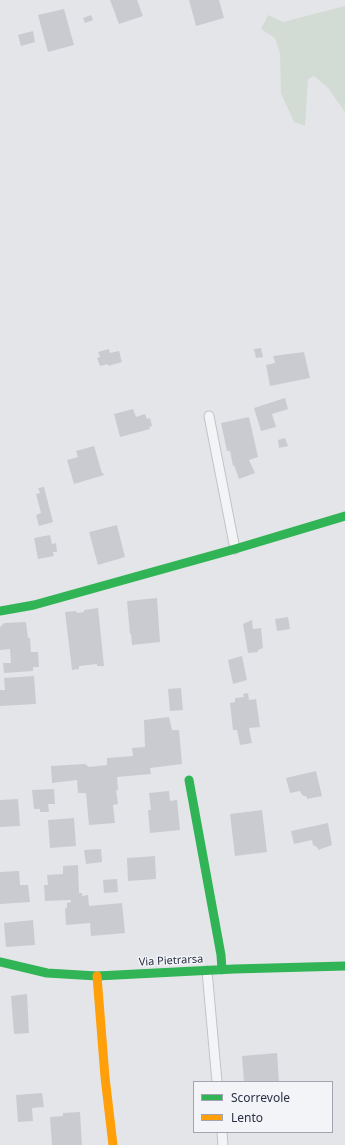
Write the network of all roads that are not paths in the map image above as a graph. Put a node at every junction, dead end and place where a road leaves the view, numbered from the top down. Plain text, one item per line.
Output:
1 (209, 416) dead end
2 (345, 516) edge
3 (235, 549) junction
4 (0, 611) edge
5 (189, 780) dead end
6 (0, 962) edge
7 (345, 966) edge
8 (222, 970) junction
9 (207, 972) junction
10 (97, 976) junction
11 (217, 1081) edge
12 (222, 1133) edge
13 (113, 1145) edge
14 (223, 1145) edge

1 - 3 lane
2 - 3 street
3 - 4 street
5 - 8 street
6 - 10 street, Via Pietrarsa
7 - 8 street, Via Pietrarsa
8 - 9 street, Via Pietrarsa
9 - 10 street, Via Pietrarsa
9 - 11 lane
10 - 13 street
12 - 14 lane

